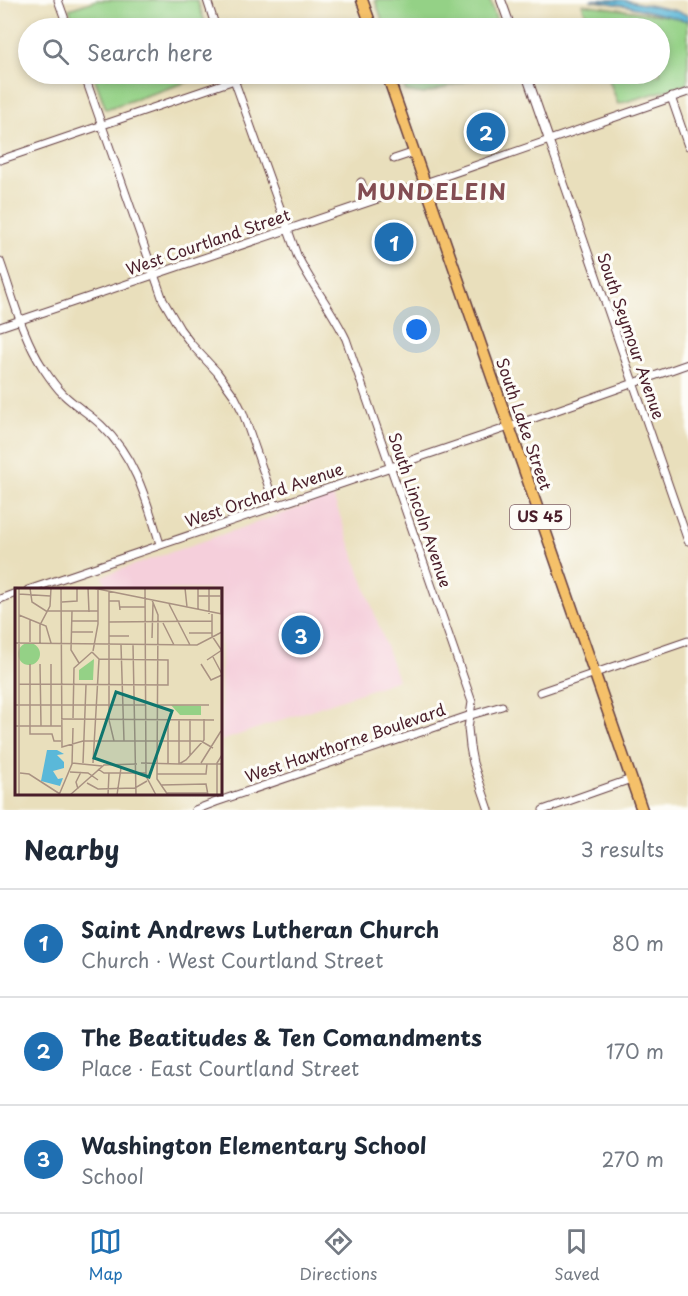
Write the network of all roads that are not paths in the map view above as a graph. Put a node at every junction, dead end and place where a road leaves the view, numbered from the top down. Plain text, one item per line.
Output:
1 (58, 0) edge
2 (207, 0) edge
3 (362, 0) edge
4 (502, 2) edge
5 (64, 18) edge
6 (213, 18) edge
7 (368, 18) edge
8 (508, 18) edge
9 (87, 84) edge
10 (212, 84) edge
11 (236, 84) edge
12 (391, 84) edge
13 (529, 84) edge
14 (688, 92) edge
15 (671, 97) junction
16 (102, 126) junction
17 (549, 140) junction
18 (688, 146) edge
19 (415, 152) junction
20 (394, 159) dead end
21 (0, 160) edge
22 (361, 182) dead end
23 (425, 183) junction
24 (368, 202) junction
25 (287, 229) junction
26 (0, 261) edge
27 (154, 274) junction
28 (21, 320) junction
29 (0, 327) edge
30 (688, 364) edge
31 (633, 383) junction
32 (509, 427) junction
33 (390, 466) junction
34 (275, 505) junction
35 (688, 541) edge
36 (160, 544) junction
37 (47, 586) edge
38 (15, 594) edge
39 (0, 599) edge
40 (688, 641) edge
41 (594, 674) junction
42 (540, 692) dead end
43 (502, 706) dead end
44 (471, 715) junction
45 (631, 779) junction
46 (195, 810) edge
47 (489, 810) edge
48 (543, 810) edge
49 (642, 810) edge

1 - 5 street
2 - 6 street
3 - 7 main road
4 - 8 street
9 - 16 street
10 - 16 street
11 - 25 street, South Lincoln Avenue
12 - 19 main road, US 45
13 - 17 street
14 - 15 street, West Courtland Street
15 - 17 street, West Courtland Street
15 - 18 street
16 - 21 street
16 - 27 street
17 - 23 street, West Courtland Street
17 - 31 street, South Seymour Avenue
19 - 20 street
19 - 23 main road, US 45
22 - 24 street
23 - 24 street, West Courtland Street
23 - 32 main road, South Lake Street / US 45
24 - 25 street, West Courtland Street
25 - 27 street, West Courtland Street
25 - 33 street, South Lincoln Avenue
26 - 28 street
27 - 28 street, West Courtland Street
27 - 34 street
28 - 29 street, West Courtland Street
28 - 36 street
30 - 31 street, West Orchard Avenue
31 - 32 street, West Orchard Avenue
31 - 35 street, South Seymour Avenue
32 - 33 street, West Orchard Avenue
32 - 41 main road, South Lake Street / US 45
33 - 34 street, West Orchard Avenue
33 - 44 street, South Lincoln Avenue
34 - 36 street, West Orchard Avenue
36 - 37 street, West Orchard Avenue
38 - 39 street
40 - 41 street
41 - 42 street
41 - 45 main road, South Lake Street / US 45
43 - 44 street, West Hawthorne Boulevard
44 - 46 street, West Hawthorne Boulevard
44 - 47 street, South Lincoln Avenue
45 - 48 street
45 - 49 main road, South Lake Street / US 45

